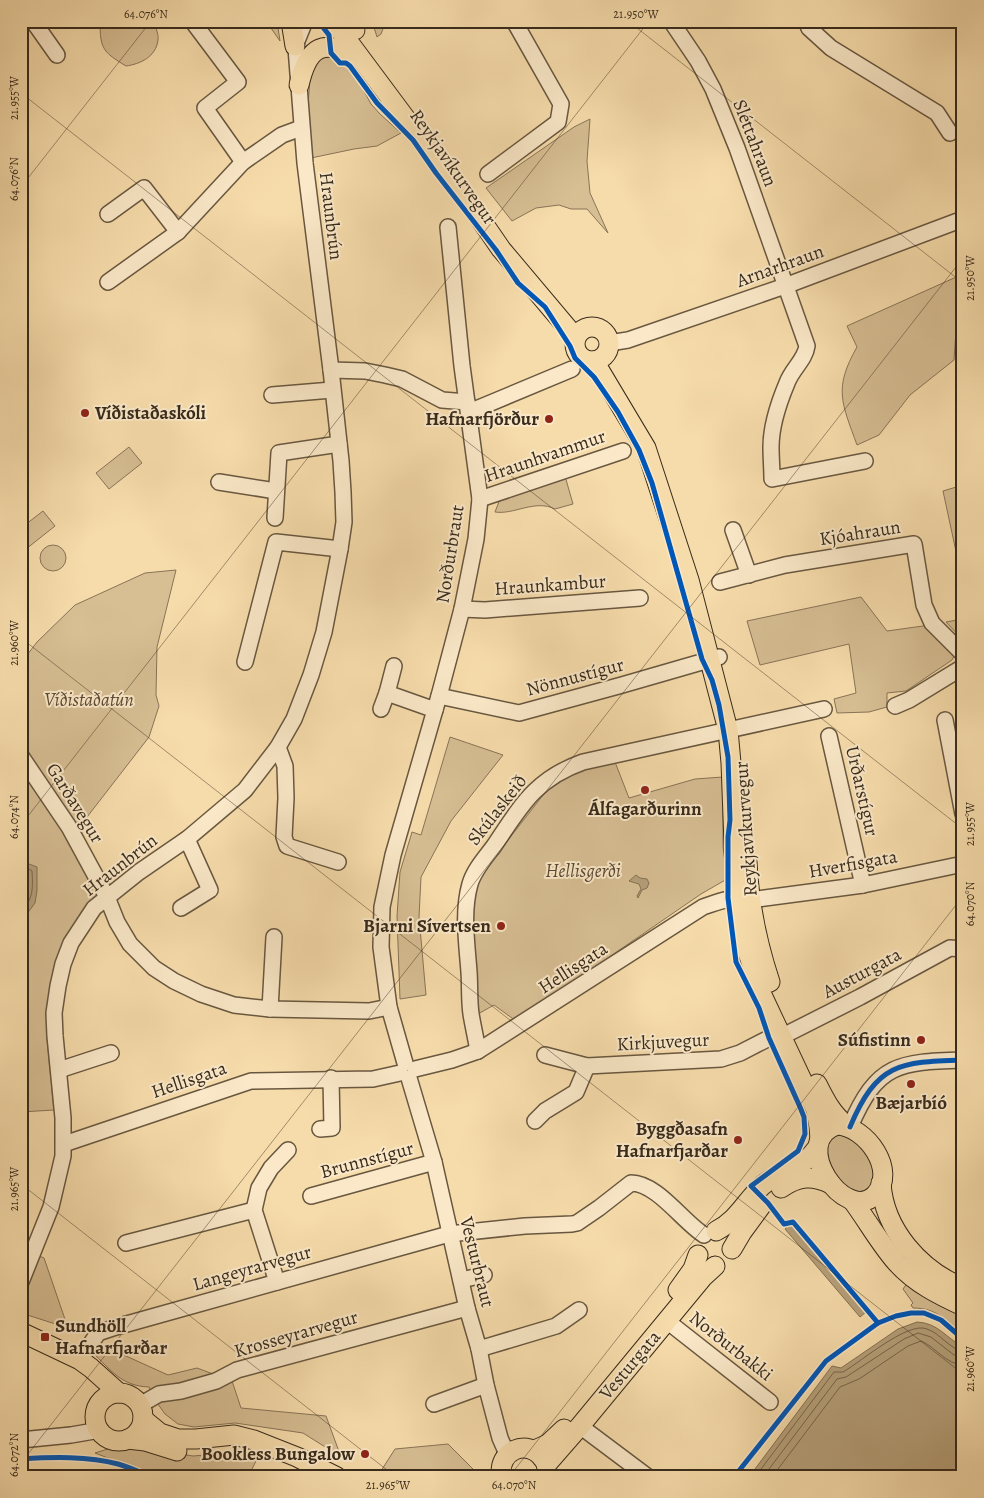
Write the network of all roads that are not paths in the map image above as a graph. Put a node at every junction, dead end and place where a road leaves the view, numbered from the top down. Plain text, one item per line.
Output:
1 (33, 21) edge
2 (291, 21) edge
3 (296, 21) edge
4 (306, 21) edge
5 (333, 21) edge
6 (514, 21) edge
7 (671, 21) edge
8 (806, 21) edge
9 (193, 22) edge
10 (352, 24) edge
11 (295, 46) junction
12 (57, 55) dead end
13 (361, 59) junction
14 (299, 84) junction
15 (301, 128) junction
16 (950, 133) dead end
17 (243, 162) junction
18 (488, 174) dead end
19 (108, 214) dead end
20 (963, 220) edge
21 (448, 227) dead end
22 (178, 232) junction
23 (108, 282) dead end
24 (785, 286) junction
25 (581, 333) junction
26 (602, 354) junction
27 (572, 369) dead end
28 (331, 370) junction
29 (332, 390) junction
30 (272, 395) dead end
31 (468, 407) junction
32 (339, 444) junction
33 (623, 451) dead end
34 (865, 461) dead end
35 (219, 482) dead end
36 (276, 491) junction
37 (480, 499) junction
38 (275, 518) dead end
39 (733, 530) dead end
40 (340, 549) junction
41 (749, 575) junction
42 (720, 582) dead end
43 (640, 598) dead end
44 (462, 609) junction
45 (963, 654) edge
46 (714, 658) junction
47 (245, 662) dead end
48 (394, 666) dead end
49 (963, 667) edge
50 (387, 693) junction
51 (437, 703) junction
52 (896, 706) dead end
53 (381, 709) dead end
54 (824, 709) dead end
55 (945, 720) dead end
56 (733, 729) junction
57 (829, 736) dead end
58 (278, 747) junction
59 (21, 756) edge
60 (963, 814) edge
61 (187, 839) junction
62 (338, 862) dead end
63 (963, 864) edge
64 (863, 885) junction
65 (107, 897) junction
66 (743, 899) junction
67 (180, 908) dead end
68 (274, 937) dead end
69 (963, 948) edge
70 (389, 1007) junction
71 (270, 1008) junction
72 (784, 1034) junction
73 (478, 1051) junction
74 (111, 1053) dead end
75 (545, 1055) dead end
76 (963, 1060) edge
77 (587, 1066) junction
78 (59, 1070) junction
79 (407, 1071) junction
80 (332, 1078) junction
81 (535, 1121) dead end
82 (848, 1126) junction
83 (332, 1131) dead end
84 (818, 1143) junction
85 (64, 1144) junction
86 (288, 1150) dead end
87 (434, 1162) junction
88 (881, 1182) junction
89 (831, 1184) junction
90 (311, 1196) dead end
91 (852, 1200) junction
92 (254, 1210) junction
93 (710, 1233) junction
94 (449, 1234) junction
95 (126, 1243) dead end
96 (732, 1248) junction
97 (698, 1254) junction
98 (715, 1266) junction
99 (484, 1275) dead end
100 (963, 1278) edge
101 (462, 1280) junction
102 (21, 1282) edge
103 (277, 1282) junction
104 (937, 1284) junction
105 (963, 1288) edge
106 (963, 1298) edge
107 (963, 1306) edge
108 (467, 1308) junction
109 (580, 1310) dead end
110 (667, 1321) junction
111 (21, 1332) edge
112 (21, 1345) edge
113 (479, 1349) junction
114 (80, 1360) junction
115 (486, 1385) junction
116 (111, 1396) junction
117 (770, 1402) dead end
118 (434, 1404) dead end
119 (141, 1412) junction
120 (580, 1426) junction
121 (100, 1430) junction
122 (128, 1439) junction
123 (21, 1440) edge
124 (542, 1464) edge
125 (501, 1470) edge
126 (312, 1477) edge
127 (337, 1477) edge
128 (648, 1477) edge

1 - 12 street
2 - 11 main road
3 - 11 street, Hraunbrún
4 - 11 street, Hraunbrún
5 - 13 main road, Reykjavíkurvegur
6 - 18 street
7 - 24 street, Sléttahraun
8 - 16 street
9 - 17 street
10 - 25 main road, Reykjavíkurvegur
11 - 14 street, Hraunbrún
13 - 14 main road
13 - 25 main road, Reykjavíkurvegur
14 - 15 street, Hraunbrún
15 - 17 street
15 - 28 street, Hraunbrún
17 - 22 street
19 - 22 street
20 - 24 street, Arnarhraun
21 - 31 street, Norðurbraut
22 - 23 street
24 - 26 street, Arnarhraun
24 - 34 street, Sléttahraun
25 - 26 main road
25 - 26 main road
26 - 46 main road, Reykjavíkurvegur
27 - 31 street
28 - 29 street, Hraunbrún
28 - 31 street
29 - 30 street
29 - 32 street, Hraunbrún
31 - 37 street, Norðurbraut
32 - 36 street
32 - 40 street, Hraunbrún
33 - 37 street, Hraunhvammur
35 - 36 street
36 - 38 street
37 - 44 street, Norðurbraut
39 - 41 street
40 - 47 street
40 - 58 street, Hraunbrún
41 - 42 street, Kjóahraun
41 - 45 street, Kjóahraun
43 - 44 street, Hraunkambur
44 - 51 street, Norðurbraut
46 - 51 street, Nönnustígur
46 - 56 main road, Reykjavíkurvegur
48 - 50 street
49 - 52 street
50 - 51 street
50 - 53 street
51 - 70 street, Norðurbraut
54 - 56 street, Skúlaskeið
55 - 60 street
56 - 66 main road, Reykjavíkurvegur
56 - 73 street, Skúlaskeið
57 - 64 street, Urðarstígur
58 - 61 street, Hraunbrún
58 - 62 street
59 - 65 street, Garðavegur
61 - 65 street, Hraunbrún
61 - 67 street, Hraunbrún
63 - 64 street, Hverfisgata
64 - 66 street, Hverfisgata
65 - 71 street, Garðavegur
65 - 78 street, Hraunbrún
66 - 72 main road, Reykjavíkurvegur
66 - 73 street, Hellisgata
68 - 71 street
69 - 72 street, Austurgata
70 - 71 street, Garðavegur
70 - 79 street, Vesturbraut
72 - 77 street, Kirkjuvegur
72 - 82 main road, Reykjavíkurvegur
72 - 84 main road, Reykjavíkurvegur
73 - 79 street, Hellisgata
74 - 78 street
75 - 77 street, Kirkjuvegur
76 - 82 street
77 - 81 street
78 - 85 street, Hraunbrún
79 - 80 street, Hellisgata
79 - 87 street, Vesturbraut
80 - 83 street
80 - 85 street, Hellisgata
82 - 84 main road
82 - 88 main road
84 - 89 main road
84 - 93 main road
85 - 102 street, Hraunbrún
86 - 92 street
87 - 90 street, Brunnstígur
87 - 94 street, Vesturbraut
88 - 91 main road
88 - 104 main road
89 - 91 main road
89 - 96 main road
91 - 104 main road
92 - 95 street
92 - 103 street
93 - 94 street, Langeyrarvegur
93 - 96 main road
93 - 97 main road
94 - 101 street, Vesturbraut
94 - 103 street, Langeyrarvegur
96 - 98 main road
97 - 98 main road
97 - 124 main road, Vesturgata
98 - 110 main road, Vesturgata
99 - 101 street
100 - 104 main road
101 - 108 street, Vesturbraut
103 - 114 street, Langeyrarvegur
104 - 105 main road
104 - 106 main road
104 - 107 main road
108 - 113 street, Vesturbraut
108 - 119 street, Krosseyrarvegur
109 - 113 street
110 - 117 street, Norðurbakki
110 - 120 main road, Vesturgata
111 - 114 main road
112 - 116 main road
113 - 115 street, Vesturbraut
114 - 116 main road
115 - 118 street
115 - 125 street, Vesturbraut
116 - 119 main road
116 - 121 main road
119 - 122 main road
119 - 127 main road
120 - 124 main road, Vesturgata
120 - 128 street
121 - 122 main road
121 - 123 street
122 - 126 main road
124 - 125 main road

